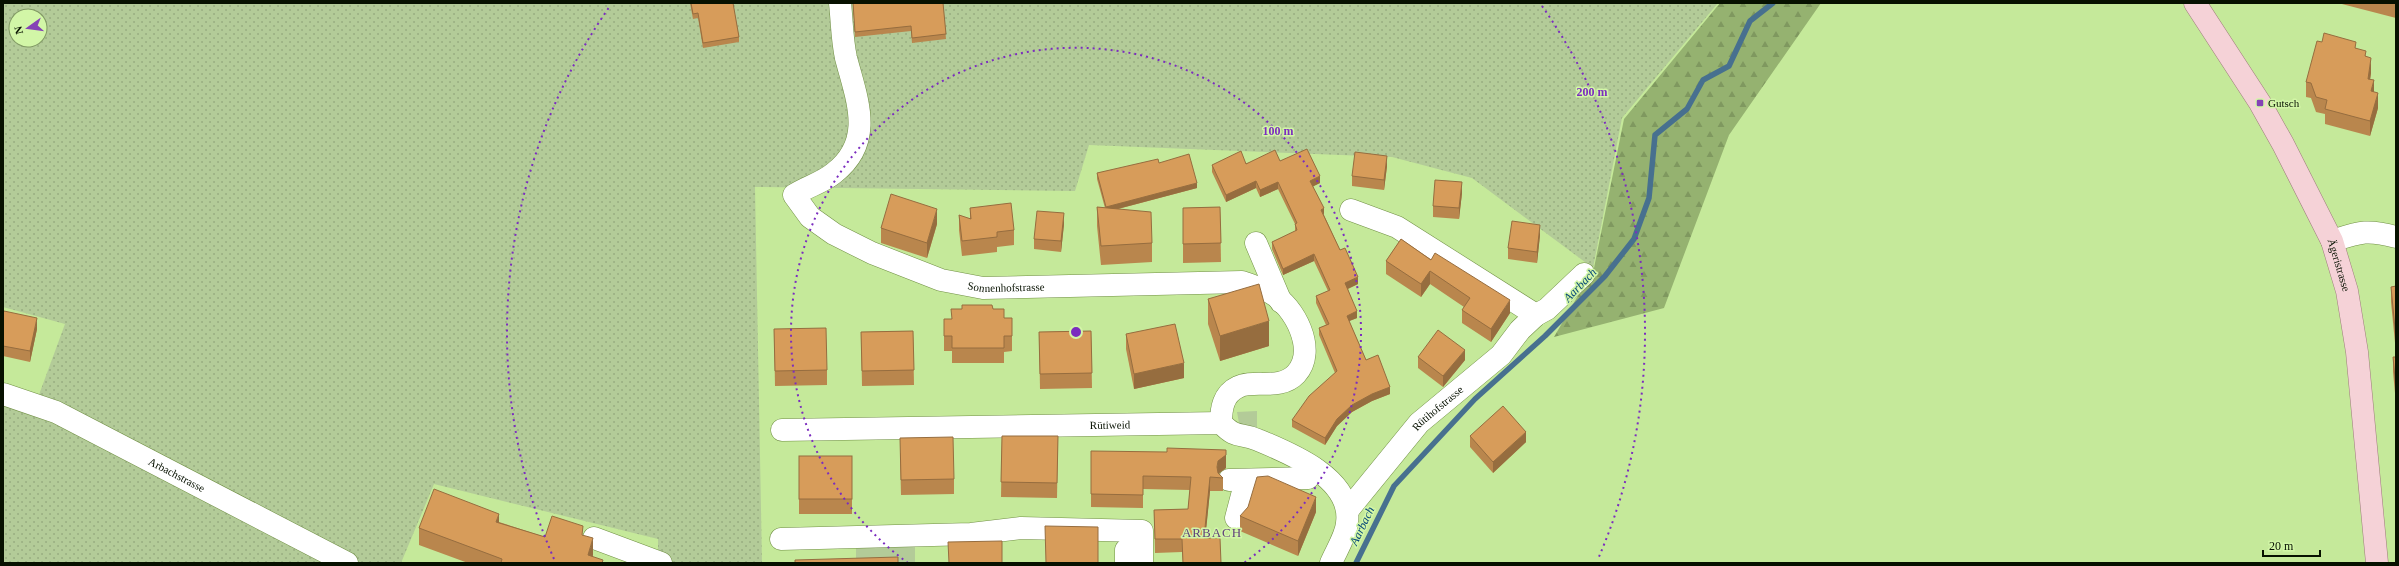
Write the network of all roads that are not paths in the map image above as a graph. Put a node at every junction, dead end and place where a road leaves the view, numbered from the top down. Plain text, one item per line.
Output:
1 (840, 3) edge
2 (2195, 3) edge
3 (1350, 210) dead end
4 (2396, 237) edge
5 (2332, 241) junction
6 (1256, 243) dead end
7 (1584, 274) dead end
8 (1281, 302) junction
9 (1536, 315) junction
10 (3, 394) edge
11 (1220, 423) junction
12 (782, 430) dead end
13 (1315, 468) junction
14 (1348, 510) junction
15 (1236, 518) dead end
16 (594, 538) edge
17 (781, 539) dead end
18 (1131, 559) edge
19 (347, 563) edge
20 (660, 563) edge
21 (1331, 563) edge
22 (2377, 563) edge

1 - 8 street, Sonnenhofstrasse
2 - 5 main road, Ägeristrasse
3 - 9 street
4 - 5 street
5 - 22 main road, Ägeristrasse
6 - 8 street
7 - 9 street, Rütihofstrasse
8 - 11 street, Sonnenhofstrasse
9 - 14 street, Rütihofstrasse
10 - 19 street, Arbachstrasse
11 - 12 street, Rütiweid
11 - 13 street
13 - 14 street
13 - 15 street
14 - 21 street
16 - 20 street
17 - 18 street

